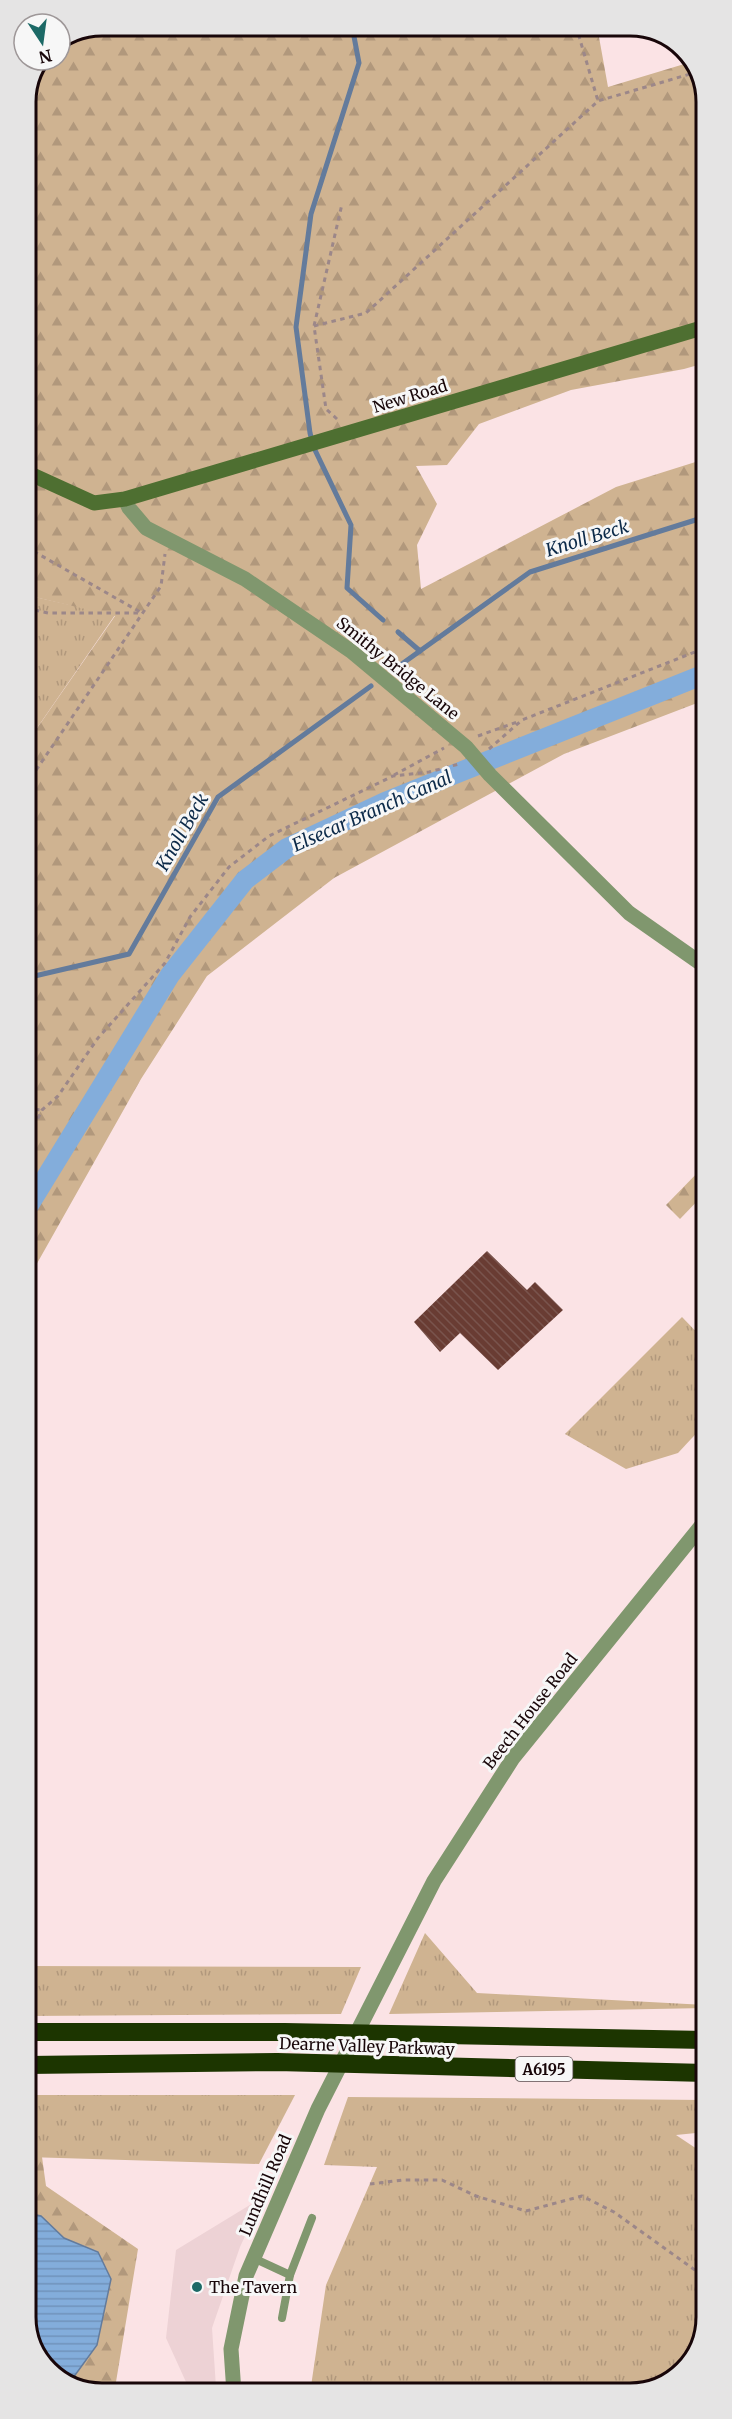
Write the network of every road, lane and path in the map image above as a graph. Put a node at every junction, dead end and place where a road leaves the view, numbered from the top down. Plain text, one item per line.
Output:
1 (579, 36) edge
2 (689, 74) edge
3 (598, 101) junction
4 (342, 204) dead end
5 (314, 326) junction
6 (696, 330) edge
7 (351, 432) junction
8 (36, 477) edge
9 (125, 499) junction
10 (166, 541) junction
11 (36, 553) edge
12 (36, 610) edge
13 (142, 613) junction
14 (696, 652) edge
15 (485, 753) dead end
16 (465, 755) junction
17 (36, 770) edge
18 (696, 960) edge
19 (36, 1109) edge
20 (42, 1110) junction
21 (36, 1122) edge
22 (696, 1532) edge
23 (372, 2002) joint
24 (36, 2032) edge
25 (696, 2040) edge
26 (36, 2065) edge
27 (696, 2073) edge
28 (370, 2184) dead end
29 (312, 2218) dead end
30 (254, 2258) junction
31 (696, 2271) edge
32 (290, 2275) junction
33 (282, 2318) dead end
34 (233, 2383) edge

1 - 3 path
2 - 3 path
3 - 5 path
4 - 5 path
5 - 7 path
6 - 7 main road, New Road
7 - 9 main road, New Road
8 - 9 main road
9 - 10 street, Smithy Bridge Lane
10 - 13 path
10 - 16 street, Smithy Bridge Lane
11 - 13 path
12 - 13 path
13 - 17 path
14 - 15 path
16 - 18 street, Smithy Bridge Lane
16 - 20 path
19 - 20 path
20 - 21 path
22 - 23 street, Beech House Road
23 - 30 street, Lundhill Road
24 - 25 highway, Dearne Valley Parkway / A6195
26 - 27 highway, Dearne Valley Parkway / A6195
28 - 31 path
29 - 32 lane
30 - 32 lane
30 - 34 street, Lundhill Road
32 - 33 lane

